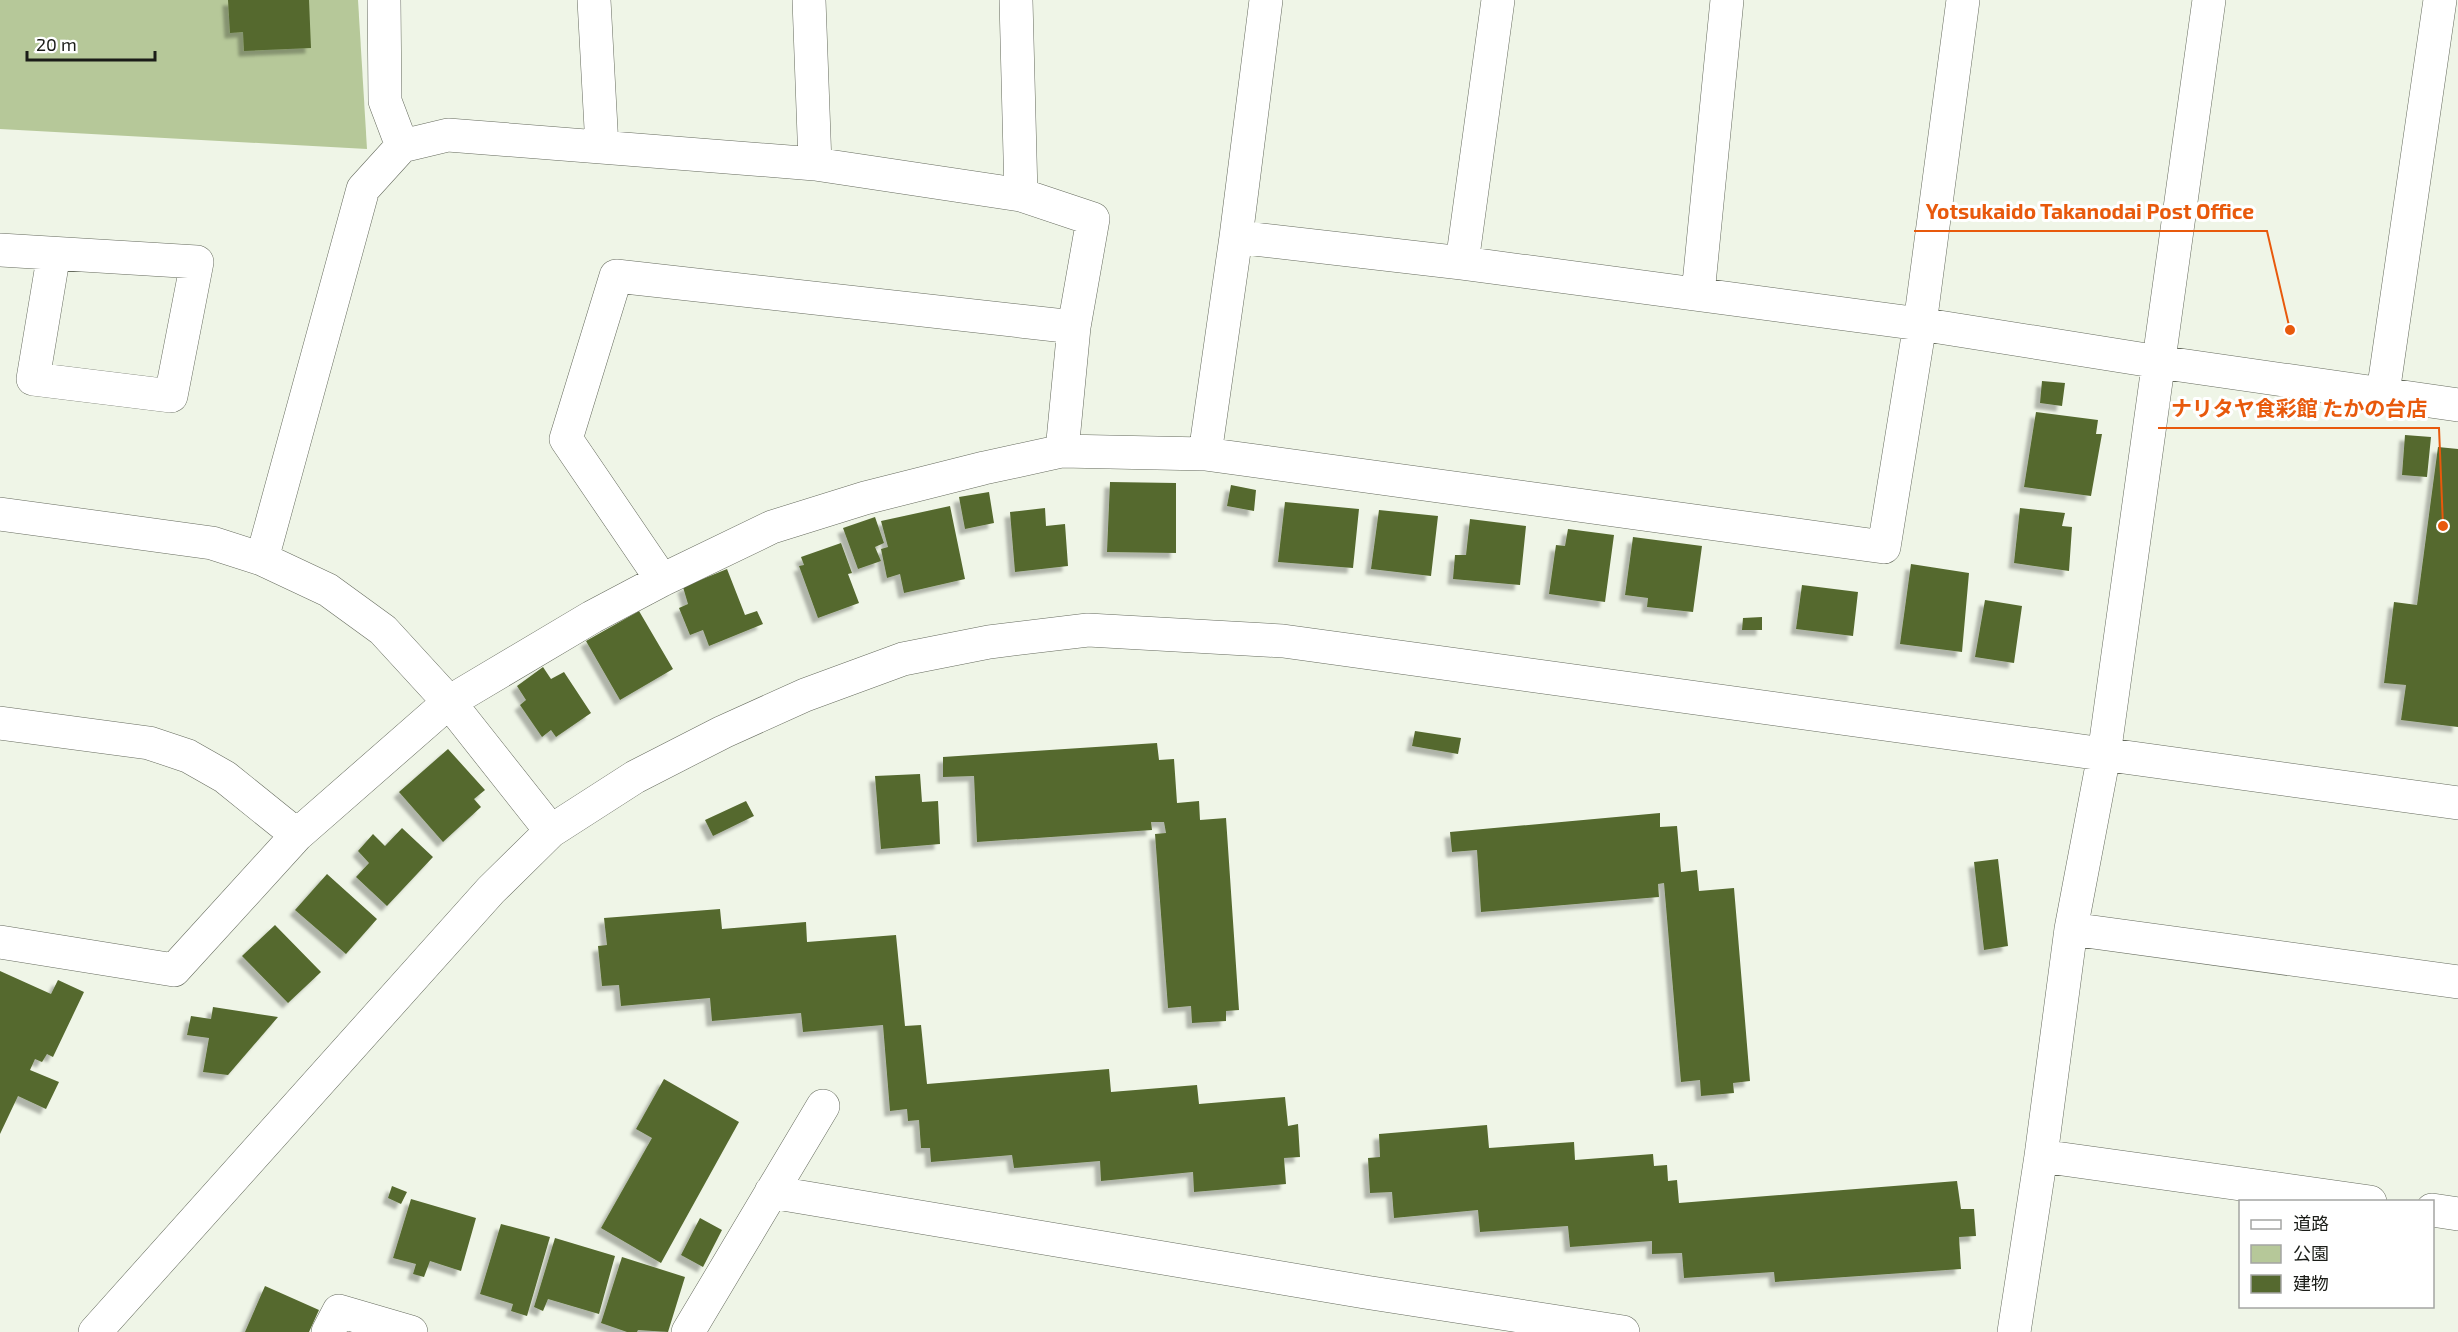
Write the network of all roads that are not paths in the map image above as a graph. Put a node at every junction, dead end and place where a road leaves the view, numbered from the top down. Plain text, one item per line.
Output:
1 (384, 0) edge
2 (594, 0) edge
3 (809, 0) edge
4 (1016, 0) edge
5 (1266, 0) edge
6 (1498, 0) edge
7 (1727, 0) edge
8 (1963, 0) edge
9 (2209, 0) edge
10 (2440, 0) edge
11 (402, 146) junction
12 (602, 147) junction
13 (815, 164) junction
14 (1021, 195) junction
15 (1236, 237) junction
16 (0, 250) edge
17 (53, 259) dead end
18 (1462, 263) junction
19 (1698, 294) junction
20 (1920, 324) junction
21 (1074, 327) junction
22 (2159, 362) junction
23 (2383, 393) junction
24 (2458, 405) edge
25 (1062, 451) junction
26 (1205, 454) junction
27 (0, 514) edge
28 (262, 559) junction
29 (662, 579) junction
30 (449, 702) junction
31 (0, 723) edge
32 (2104, 755) junction
33 (2458, 803) edge
34 (550, 831) junction
35 (297, 835) junction
36 (2071, 929) junction
37 (0, 942) edge
38 (2458, 982) edge
39 (823, 1106) dead end
40 (2041, 1156) junction
41 (771, 1192) junction
42 (2356, 1200) edge
43 (2434, 1210) edge
44 (2458, 1214) edge
45 (95, 1332) edge
46 (328, 1332) edge
47 (411, 1332) edge
48 (688, 1332) edge
49 (1623, 1332) edge
50 (2014, 1332) edge

1 - 11 street
2 - 12 street
3 - 13 street
4 - 14 street
5 - 15 street
6 - 18 street
7 - 19 street
8 - 20 street
9 - 22 street
10 - 23 street
11 - 12 street
11 - 28 street
12 - 13 street
13 - 14 street
14 - 21 street
15 - 18 street
15 - 26 street
16 - 17 street
18 - 19 street
19 - 20 street
20 - 22 street
20 - 26 street
21 - 25 street
21 - 29 street
22 - 23 street
22 - 32 street
23 - 24 street
25 - 26 street
25 - 29 street
27 - 28 street
28 - 30 street
29 - 30 street
30 - 34 street
30 - 35 street
31 - 35 street
32 - 33 street
32 - 34 street
32 - 36 street
34 - 45 street
35 - 37 street
36 - 38 street
36 - 40 street
39 - 41 street
40 - 42 street
40 - 50 street
41 - 48 street
41 - 49 street
43 - 44 street
46 - 47 street

